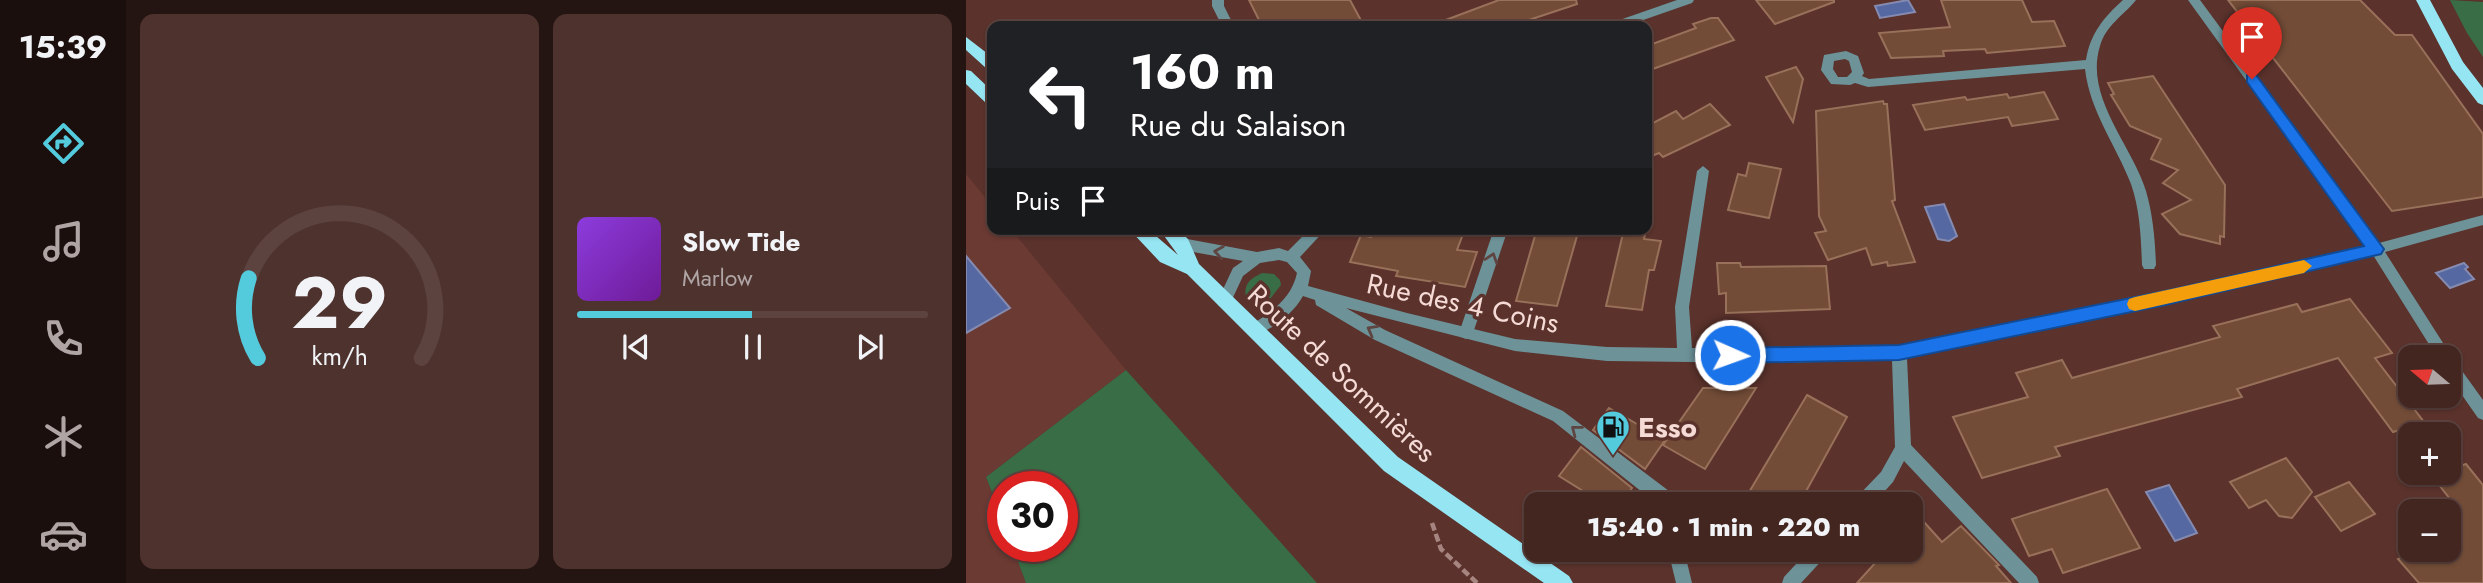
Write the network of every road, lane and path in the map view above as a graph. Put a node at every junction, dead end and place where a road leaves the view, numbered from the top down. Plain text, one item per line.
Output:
1 (1218, 0) edge
2 (1688, 0) edge
3 (2130, 0) edge
4 (2194, 0) edge
5 (2423, 0) edge
6 (1225, 21) edge
7 (1629, 21) edge
8 (966, 43) edge
9 (987, 61) edge
10 (2089, 64) junction
11 (966, 75) edge
12 (1854, 78) dead end
13 (987, 95) edge
14 (2483, 99) edge
15 (1703, 171) dead end
16 (2483, 220) edge
17 (1143, 235) edge
18 (1173, 235) edge
19 (1313, 235) edge
20 (1499, 235) edge
21 (1182, 244) junction
22 (2376, 249) junction
23 (1291, 257) junction
24 (1257, 258) junction
25 (2150, 265) dead end
26 (1193, 269) junction
27 (1302, 290) junction
28 (1224, 302) junction
29 (1254, 330) junction
30 (1466, 333) junction
31 (2437, 345) edge
32 (1899, 353) junction
33 (1685, 354) junction
34 (2461, 381) edge
35 (2483, 413) edge
36 (1903, 448) junction
37 (1417, 483) junction
38 (1657, 492) edge
39 (1873, 492) edge
40 (1679, 562) edge
41 (1809, 562) edge
42 (1476, 583) edge
43 (1562, 583) edge
44 (1684, 583) edge
45 (1790, 583) edge
46 (2031, 583) edge

1 - 6 street
2 - 7 street
3 - 10 street
4 - 22 street
5 - 14 main road
8 - 9 main road
10 - 12 street
10 - 25 street
11 - 13 main road
15 - 33 street
16 - 22 street, Rue des 4 Coins
17 - 26 main road
18 - 21 main road
19 - 23 street
30 -> 20 street
24 -> 21 street
21 - 26 main road
22 - 31 street
22 - 32 street, Rue des 4 Coins
23 - 24 street
23 - 27 street
24 - 28 street
26 - 28 main road, Route de Sommières
27 - 29 street
27 - 30 street, Rue des 4 Coins
38 -> 27 street
28 - 29 main road, Route de Sommières
29 - 37 main road, Route de Sommières
30 - 33 street, Rue des 4 Coins
32 - 33 street, Rue des 4 Coins
32 - 36 street
34 - 35 street
36 - 39 street
36 - 46 street
37 - 42 path
37 - 43 main road, Route de Sommières
40 - 44 street
41 - 45 street

